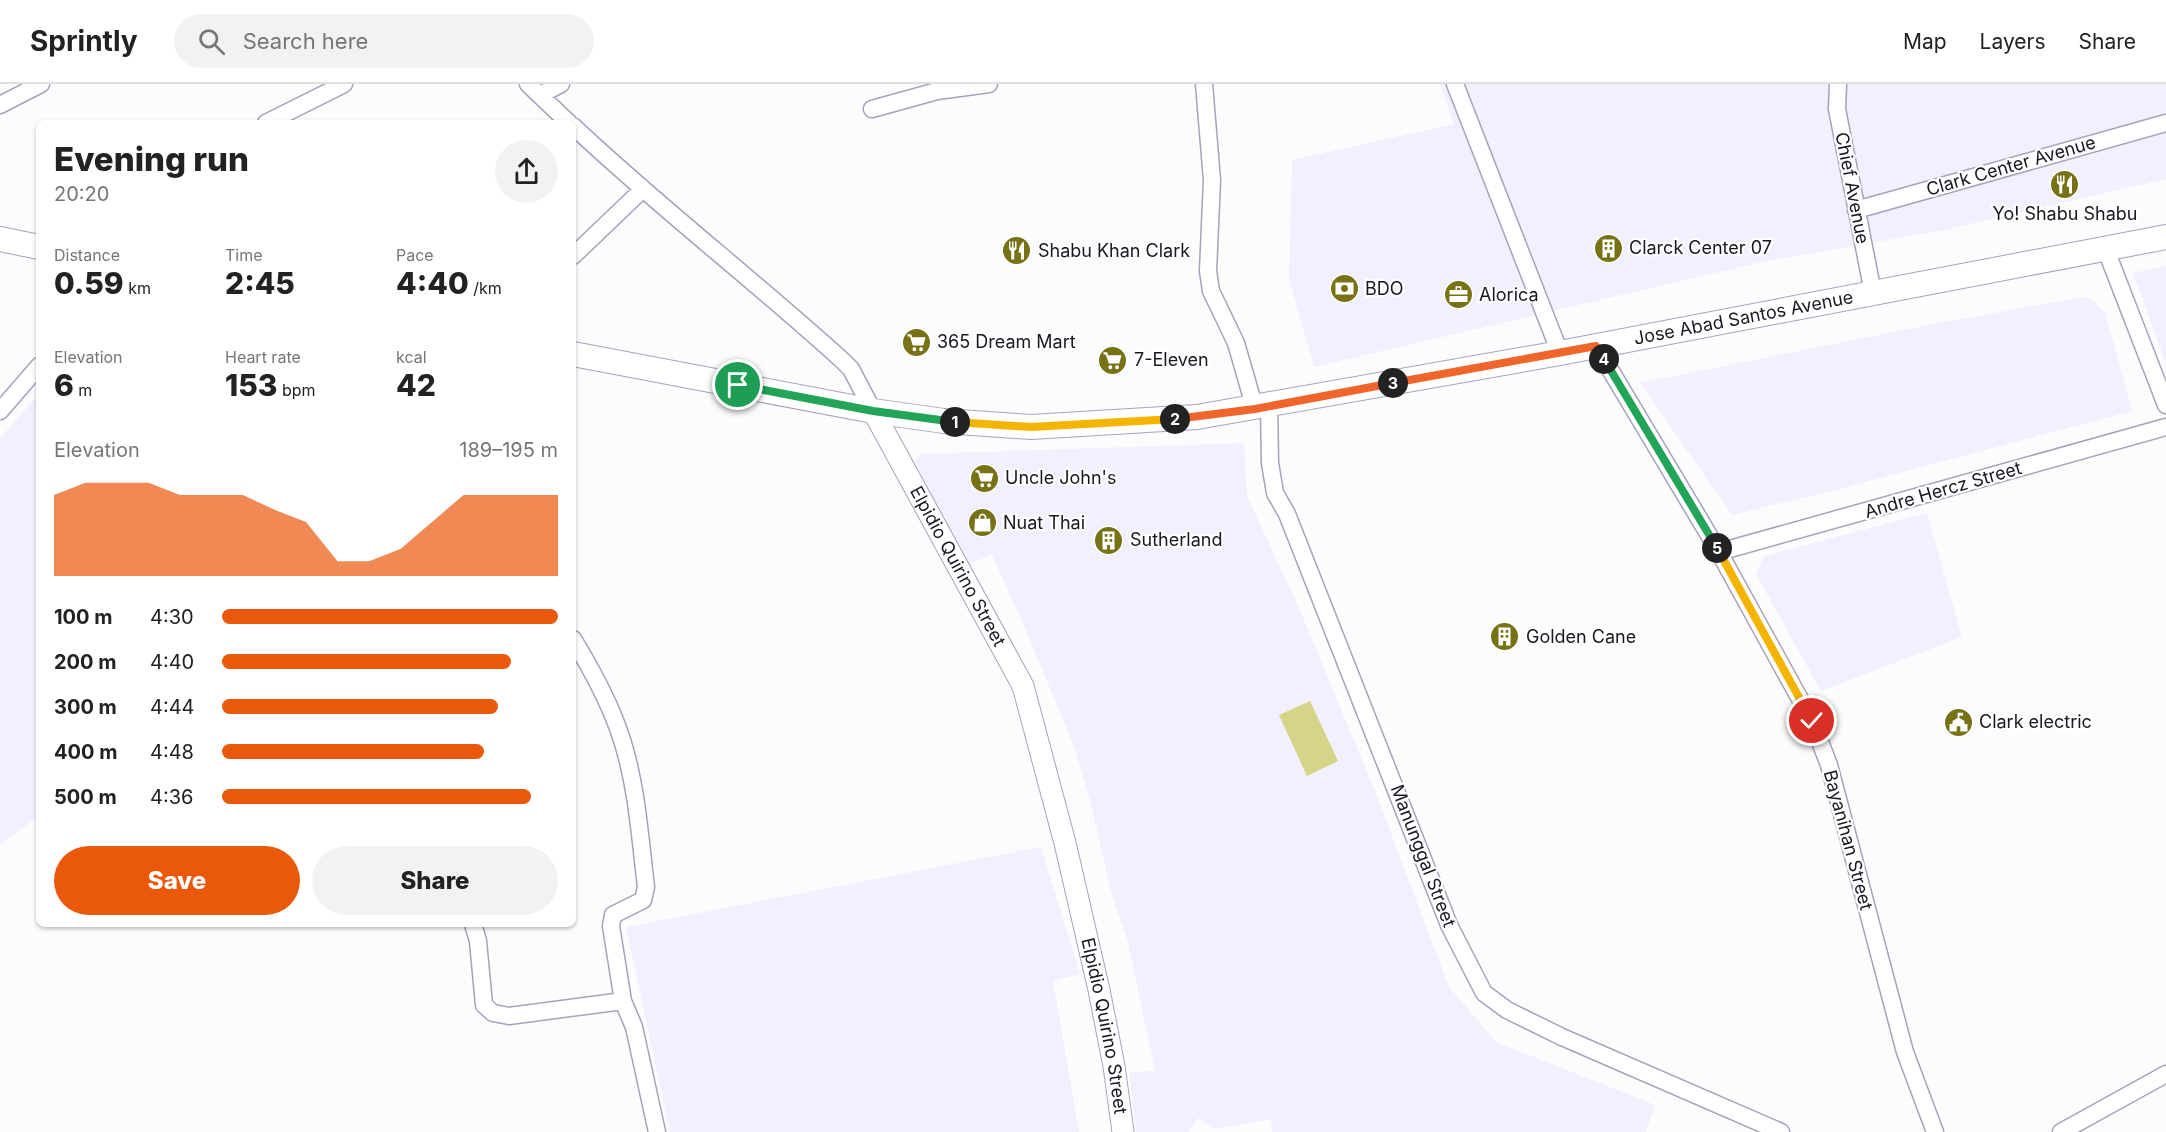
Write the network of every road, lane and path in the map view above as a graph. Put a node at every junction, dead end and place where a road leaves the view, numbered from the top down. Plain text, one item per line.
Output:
1 (40, 84) edge
2 (344, 84) edge
3 (561, 84) edge
4 (989, 84) edge
5 (1204, 84) edge
6 (1455, 84) edge
7 (1838, 84) edge
8 (534, 90) edge
9 (0, 105) edge
10 (872, 109) dead end
11 (272, 120) edge
12 (567, 120) edge
13 (2166, 123) edge
14 (576, 129) edge
15 (642, 190) junction
16 (1856, 210) junction
17 (2166, 237) edge
18 (0, 239) edge
19 (36, 246) edge
20 (2106, 250) junction
21 (576, 253) edge
22 (1873, 293) junction
23 (1596, 346) junction
24 (1560, 353) junction
25 (576, 355) edge
26 (36, 369) edge
27 (2166, 405) edge
28 (1262, 408) junction
29 (0, 411) edge
30 (873, 411) junction
31 (2166, 427) edge
32 (1719, 552) junction
33 (576, 644) edge
34 (474, 927) edge
35 (622, 1001) junction
36 (2166, 1074) edge
37 (657, 1132) edge
38 (1123, 1132) edge
39 (1781, 1132) edge
40 (1935, 1132) edge
41 (2061, 1132) edge

1 - 9 street
2 - 11 street
3 - 8 street
4 - 10 street
5 - 28 street, Manunggal Street
6 - 24 street
7 - 16 street, Chief Avenue
8 - 12 street
13 - 16 street, Clark Center Avenue
14 - 15 street, Elpidio Quirino Street
15 - 21 street
15 - 30 street, Elpidio Quirino Street
16 - 22 street, Chief Avenue
17 - 20 main road, Jose Abad Santos Avenue
18 - 19 main road
20 - 22 main road, Jose Abad Santos Avenue
20 - 27 street
22 - 23 main road, Jose Abad Santos Avenue
23 - 24 main road, Jose Abad Santos Avenue
23 - 32 street, Bayanihan Street
24 - 28 main road, Jose Abad Santos Avenue
25 - 30 main road, Jose Abad Santos Avenue
26 - 29 street
28 - 30 main road, Jose Abad Santos Avenue
28 - 39 street, Manunggal Street
30 - 38 street, Elpidio Quirino Street
31 - 32 street, Andre Hercz Street
32 - 40 street, Bayanihan Street
33 - 35 street
34 - 35 street
35 - 37 street
36 - 41 street

